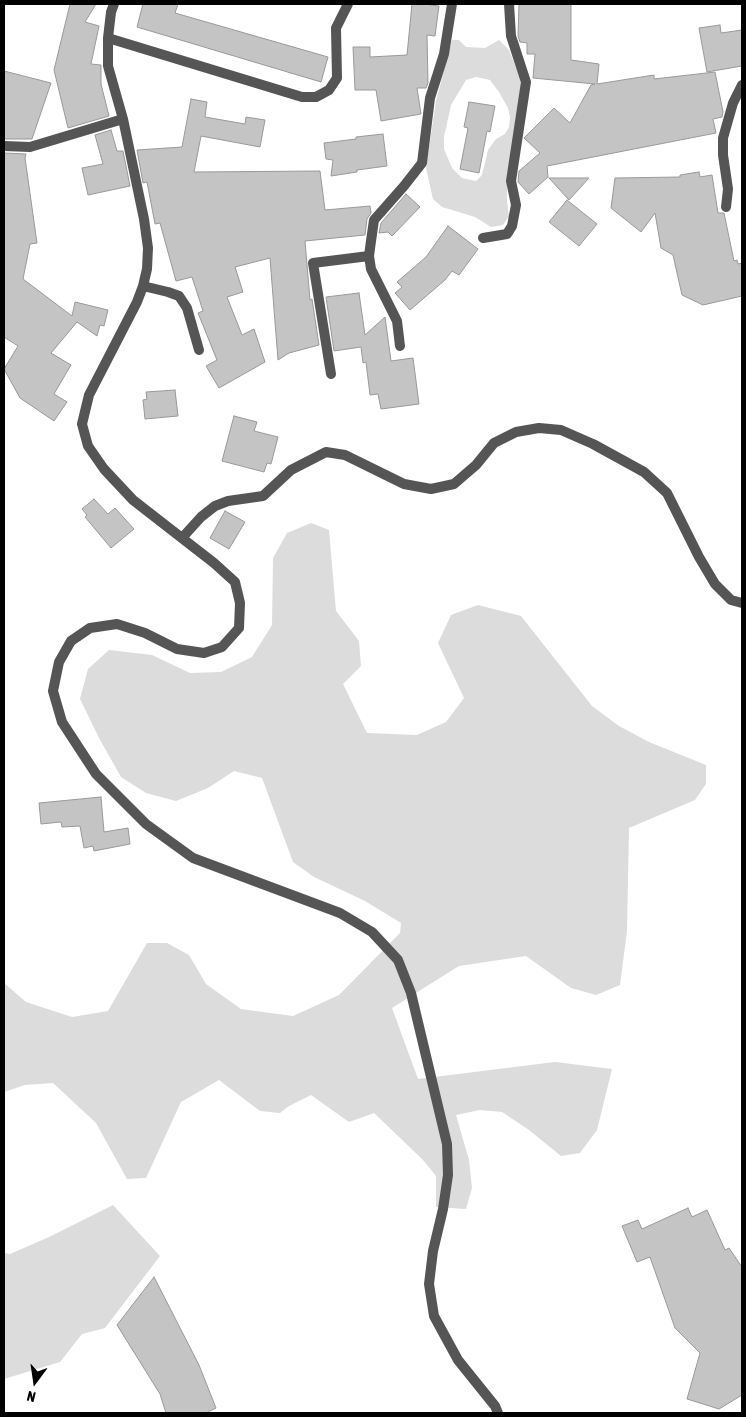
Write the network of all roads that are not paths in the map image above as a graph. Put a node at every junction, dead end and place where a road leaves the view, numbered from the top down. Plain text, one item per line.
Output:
1 (114, 4) edge
2 (348, 4) edge
3 (452, 4) edge
4 (510, 4) edge
5 (108, 38) junction
6 (742, 85) edge
7 (123, 119) junction
8 (4, 146) edge
9 (726, 208) dead end
10 (483, 238) dead end
11 (369, 256) junction
12 (143, 286) junction
13 (400, 346) dead end
14 (199, 350) dead end
15 (331, 374) dead end
16 (182, 538) junction
17 (742, 603) edge
18 (498, 1413) edge

1 - 5 street
2 - 5 street
3 - 11 street
4 - 10 street
5 - 7 street
6 - 9 street
7 - 8 street
7 - 12 street
11 - 13 street
11 - 15 street
12 - 14 street
12 - 16 street
16 - 17 street
16 - 18 street

